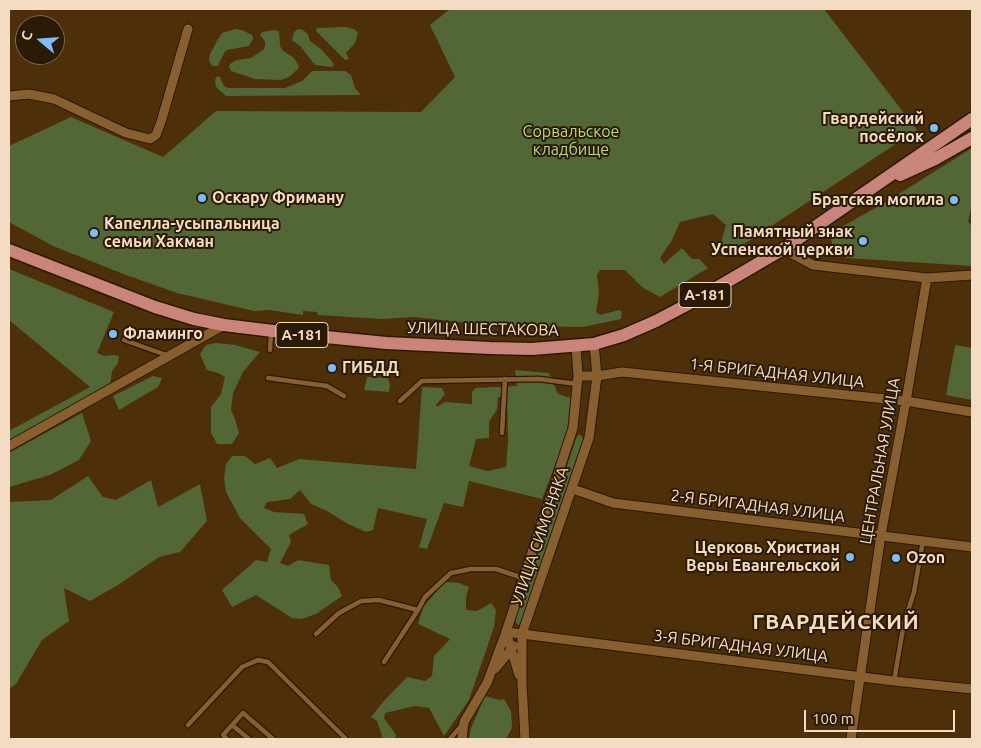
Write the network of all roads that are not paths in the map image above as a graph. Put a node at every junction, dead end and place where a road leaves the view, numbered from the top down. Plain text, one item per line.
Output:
1 (188, 29) dead end
2 (9, 96) edge
3 (972, 119) edge
4 (972, 138) edge
5 (875, 186) junction
6 (9, 244) edge
7 (783, 249) junction
8 (13, 252) edge
9 (972, 275) edge
10 (927, 278) junction
11 (224, 325) junction
12 (271, 331) junction
13 (124, 340) dead end
14 (594, 344) junction
15 (576, 346) junction
16 (270, 350) dead end
17 (171, 356) junction
18 (597, 376) junction
19 (268, 378) dead end
20 (505, 380) junction
21 (578, 380) junction
22 (344, 396) dead end
23 (400, 401) dead end
24 (906, 401) junction
25 (972, 412) edge
26 (502, 433) dead end
27 (9, 446) edge
28 (573, 489) junction
29 (881, 535) junction
30 (922, 541) junction
31 (972, 547) edge
32 (523, 578) junction
33 (418, 610) junction
34 (506, 632) junction
35 (316, 634) dead end
36 (522, 634) junction
37 (512, 649) junction
38 (384, 662) dead end
39 (490, 674) junction
40 (861, 676) junction
41 (894, 681) junction
42 (522, 684) junction
43 (972, 689) edge
44 (464, 722) junction
45 (188, 725) dead end
46 (232, 725) junction
47 (227, 739) edge
48 (249, 739) edge
49 (273, 739) edge
50 (346, 739) edge
51 (450, 739) edge
52 (462, 739) edge
53 (525, 739) edge
54 (851, 739) edge

1 - 2 street
3 - 5 main road, А-181
4 - 5 main road, А-181
5 - 7 main road, А-181
6 - 8 street
7 - 10 street
7 - 14 main road, УЛИЦА ШЕСТАКОВА / А-181
8 - 11 main road, УЛИЦА ШЕСТАКОВА / А-181
9 - 10 street
10 - 24 street, ЦЕНТРАЛЬНАЯ УЛИЦА
11 - 12 main road, УЛИЦА ШЕСТАКОВА / А-181
11 - 17 street
12 - 15 main road, УЛИЦА ШЕСТАКОВА / А-181
12 - 16 lane
13 - 17 lane
14 - 15 main road, УЛИЦА ШЕСТАКОВА / А-181
14 - 18 street, УЛИЦА СИМОНЯКА
15 - 21 street, УЛИЦА СИМОНЯКА
17 - 27 street
18 - 21 street, 1-Я БРИГАДНАЯ УЛИЦА
18 - 24 street, 1-Я БРИГАДНАЯ УЛИЦА
18 - 28 street, УЛИЦА СИМОНЯКА
19 - 22 lane
20 - 21 lane
20 - 23 lane
20 - 26 lane
21 - 32 street, УЛИЦА СИМОНЯКА
24 - 25 street, 1-Я БРИГАДНАЯ УЛИЦА
24 - 29 street, ЦЕНТРАЛЬНАЯ УЛИЦА
28 - 29 street, 2-Я БРИГАДНАЯ УЛИЦА
28 - 36 street, УЛИЦА СИМОНЯКА
29 - 30 street, 2-Я БРИГАДНАЯ УЛИЦА
29 - 40 street, ЦЕНТРАЛЬНАЯ УЛИЦА
30 - 31 street, 2-Я БРИГАДНАЯ УЛИЦА
30 - 41 lane
32 - 33 lane
32 - 34 street, УЛИЦА СИМОНЯКА
33 - 35 lane
33 - 38 lane
34 - 36 street, 3-Я БРИГАДНАЯ УЛИЦА
34 - 37 street
34 - 39 street, УЛИЦА СИМОНЯКА
36 - 37 street
36 - 40 street, 3-Я БРИГАДНАЯ УЛИЦА
36 - 42 street, УЛИЦА СИМОНЯКА
37 - 39 street
37 - 42 street
39 - 44 street
40 - 41 street, 3-Я БРИГАДНАЯ УЛИЦА
40 - 54 street, ЦЕНТРАЛЬНАЯ УЛИЦА
41 - 43 street, 3-Я БРИГАДНАЯ УЛИЦА
42 - 53 street, УЛИЦА СИМОНЯКА
44 - 51 lane
44 - 52 street
45 - 50 lane
46 - 47 lane
46 - 48 lane
46 - 49 lane

